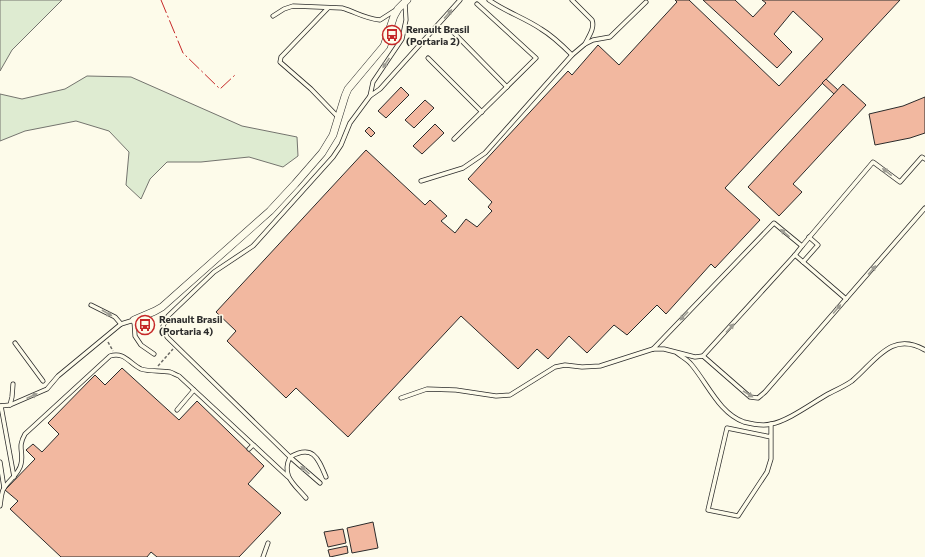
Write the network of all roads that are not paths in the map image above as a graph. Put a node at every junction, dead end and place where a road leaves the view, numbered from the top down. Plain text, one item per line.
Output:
1 (460, 0) edge
2 (489, 0) edge
3 (572, 0) edge
4 (406, 1) edge
5 (646, 2) dead end
6 (477, 4) dead end
7 (328, 8) junction
8 (398, 9) junction
9 (273, 16) dead end
10 (452, 31) dead end
11 (585, 44) junction
12 (572, 55) junction
13 (428, 58) dead end
14 (507, 87) junction
15 (370, 96) junction
16 (482, 112) junction
17 (339, 118) junction
18 (454, 139) dead end
19 (925, 159) edge
20 (421, 181) dead end
21 (925, 208) edge
22 (808, 237) junction
23 (802, 246) junction
24 (795, 255) junction
25 (803, 262) junction
26 (846, 299) junction
27 (91, 305) dead end
28 (134, 320) junction
29 (121, 324) junction
30 (15, 343) dead end
31 (653, 349) junction
32 (925, 350) edge
33 (675, 351) junction
34 (154, 354) dead end
35 (703, 356) junction
36 (43, 381) dead end
37 (12, 384) dead end
38 (194, 390) junction
39 (401, 398) dead end
40 (10, 405) junction
41 (1, 406) edge
42 (177, 410) dead end
43 (771, 424) junction
44 (771, 437) junction
45 (253, 445) junction
46 (249, 450) dead end
47 (290, 457) junction
48 (0, 462) edge
49 (14, 477) junction
50 (288, 477) junction
51 (326, 477) dead end
52 (320, 483) dead end
53 (4, 488) junction
54 (306, 498) dead end
55 (0, 506) edge
56 (268, 543) dead end
57 (263, 557) edge

15 -> 1 lane
2 - 12 lane
3 - 11 lane
4 - 8 street
4 -> 15 lane
5 - 11 lane
6 - 14 lane
7 - 8 lane
7 - 9 lane
7 - 17 lane
8 - 17 street
10 - 14 lane
11 - 12 lane
12 - 20 lane
13 - 16 lane
14 - 16 lane
15 - 47 lane
16 - 18 lane
17 - 28 street
19 -> 22 lane
26 -> 21 lane
22 - 23 lane
22 - 25 lane
23 - 24 lane
23 -> 31 lane
24 - 25 lane
35 -> 24 lane
25 - 26 lane
35 -> 26 lane
27 -> 29 lane
28 - 29 lane
28 - 34 lane
40 -> 29 lane
30 - 36 lane
31 - 33 lane
31 - 39 lane
32 - 43 lane
33 - 35 lane
33 - 43 lane
37 - 40 lane
38 - 42 lane
38 - 45 lane
38 - 49 lane
40 - 41 lane
41 - 49 lane
43 - 44 lane
44 - 44 lane
45 - 46 lane
45 - 50 lane
47 - 50 lane
47 - 51 lane
52 -> 47 lane
48 - 53 lane
49 - 53 lane
50 - 54 lane
53 - 55 lane
56 - 57 lane

